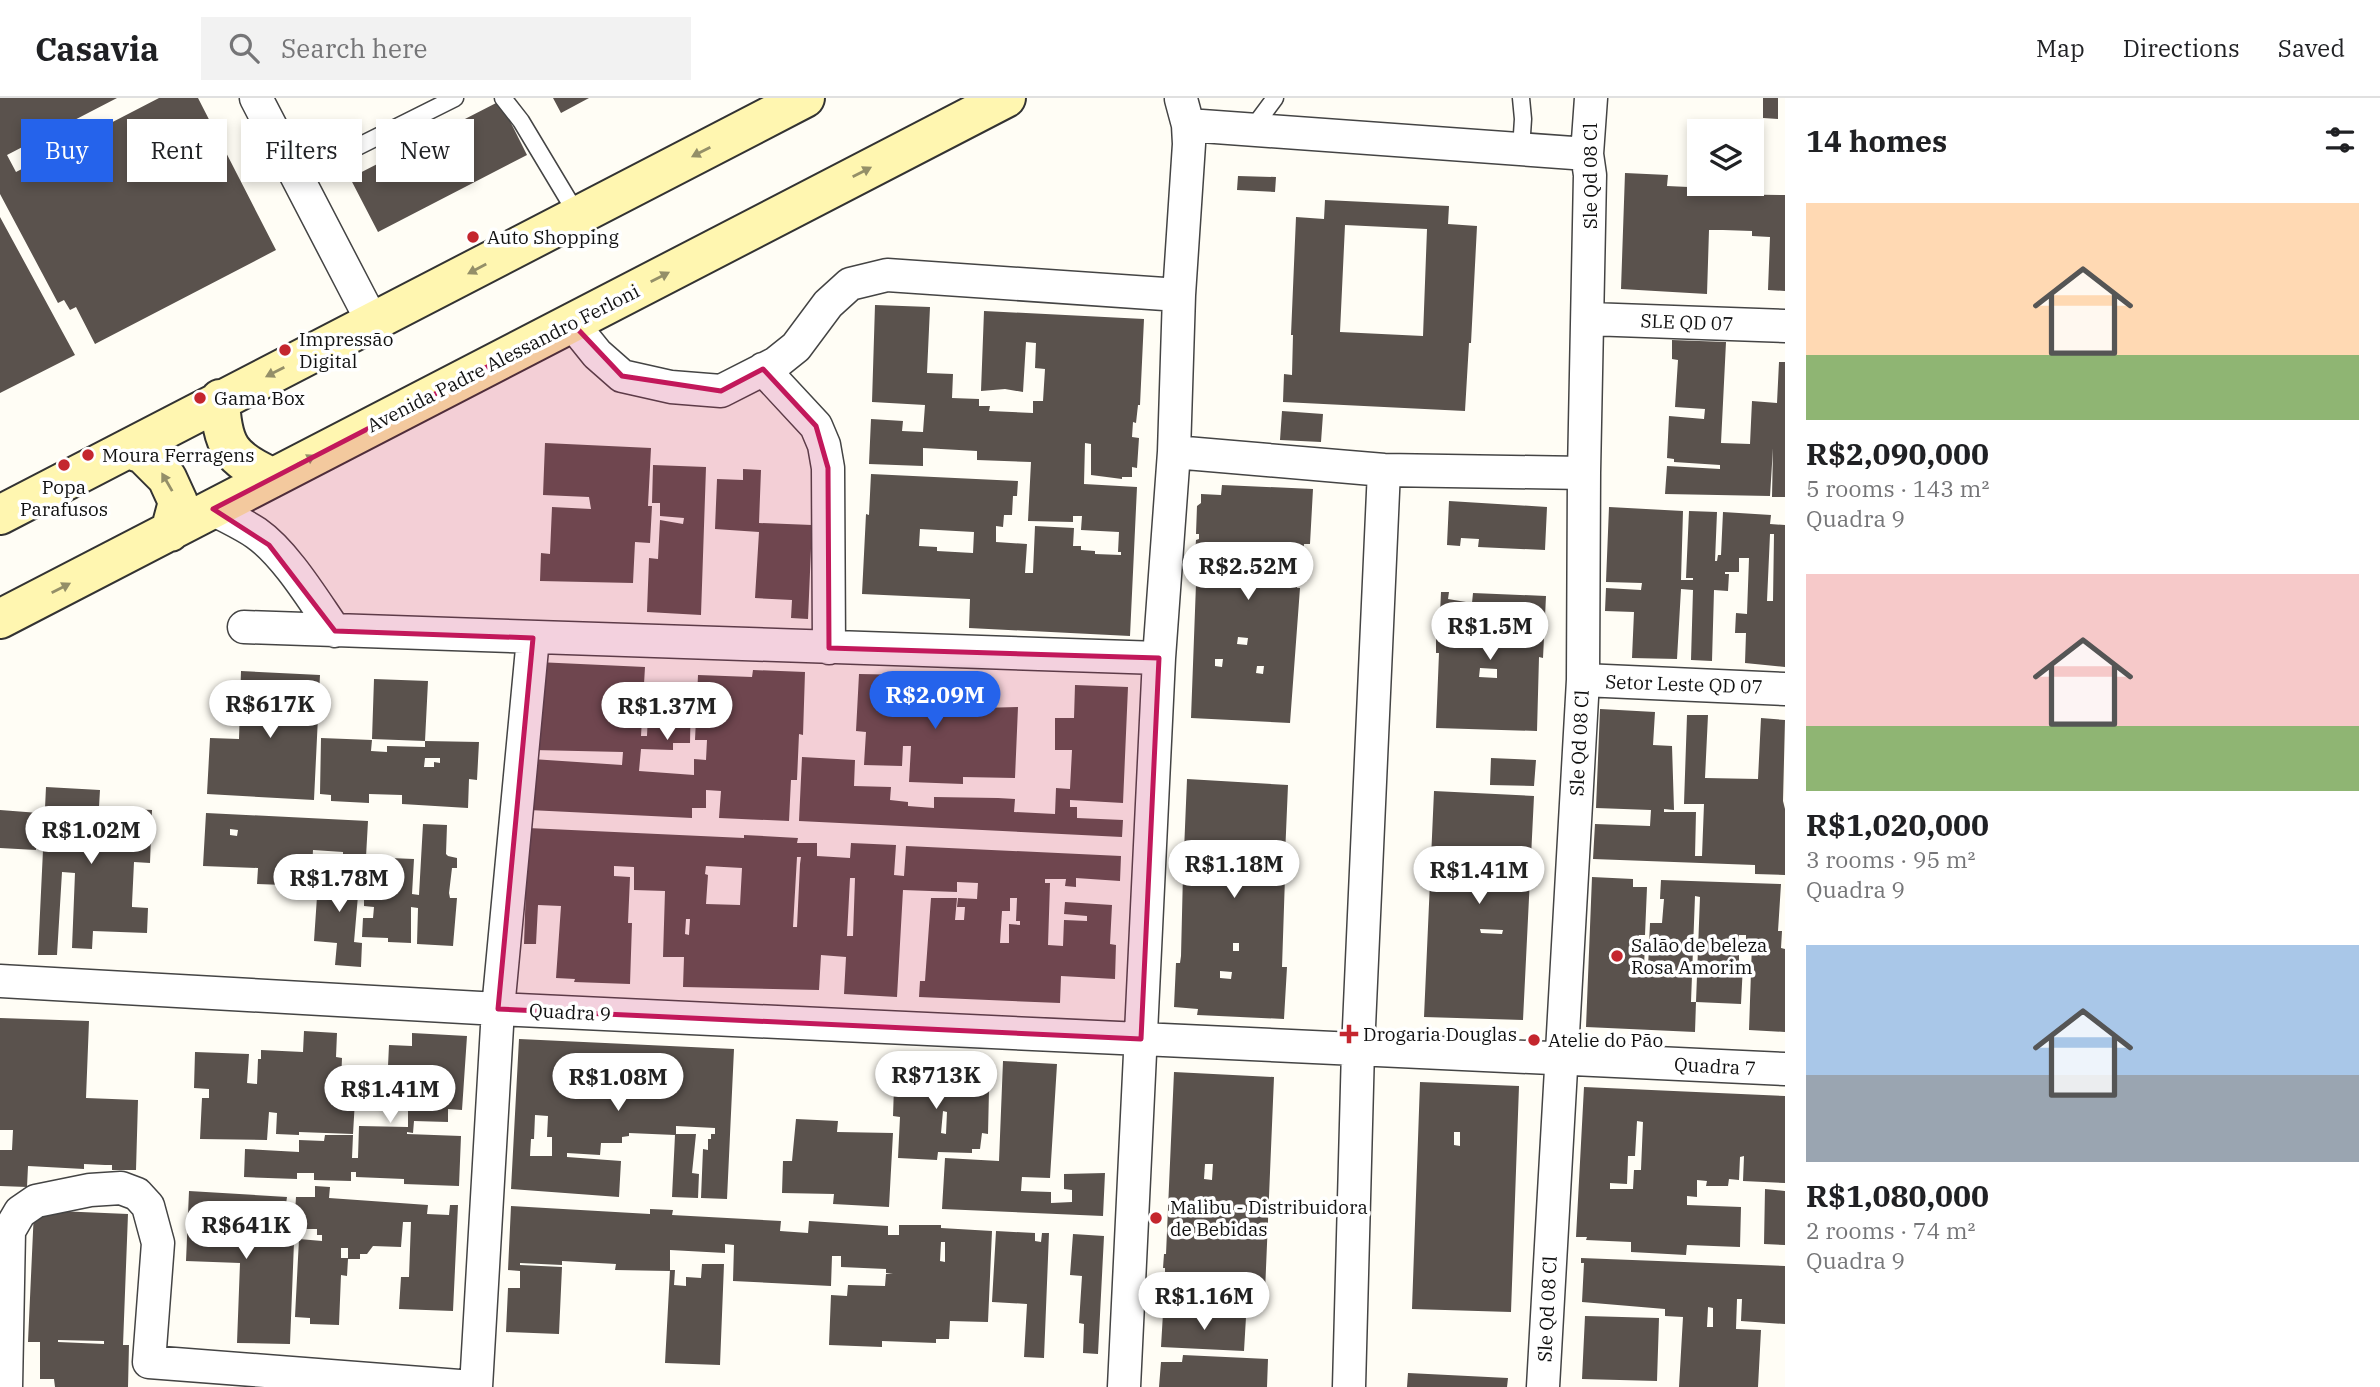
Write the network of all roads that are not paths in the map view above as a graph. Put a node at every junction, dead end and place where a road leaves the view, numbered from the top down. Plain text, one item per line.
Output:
1 (256, 98) edge
2 (455, 98) edge
3 (503, 98) edge
4 (805, 98) edge
5 (1006, 98) edge
6 (1275, 98) edge
7 (1521, 98) edge
8 (1597, 99) edge
9 (1182, 105) edge
10 (267, 119) edge
11 (1252, 129) junction
12 (362, 144) edge
13 (1521, 149) junction
14 (1587, 154) junction
15 (300, 182) edge
16 (578, 216) junction
17 (1179, 295) junction
18 (1589, 319) junction
19 (373, 323) junction
20 (572, 323) junction
21 (1785, 326) edge
22 (763, 369) junction
23 (220, 399) junction
24 (128, 449) junction
25 (1174, 452) junction
26 (1384, 470) junction
27 (1584, 473) junction
28 (272, 477) junction
29 (214, 509) junction
30 (0, 515) edge
31 (170, 532) junction
32 (0, 619) edge
33 (244, 627) dead end
34 (335, 631) junction
35 (533, 638) junction
36 (829, 648) junction
37 (1159, 658) junction
38 (1583, 680) junction
39 (1785, 689) edge
40 (0, 981) edge
41 (498, 1009) junction
42 (1141, 1039) junction
43 (1358, 1049) junction
44 (1560, 1059) junction
45 (1785, 1069) edge
46 (4, 1322) edge
47 (149, 1374) edge
48 (6, 1387) edge
49 (474, 1387) edge
50 (1124, 1387) edge
51 (1349, 1387) edge
52 (1543, 1387) edge

1 - 10 street
2 - 12 lane
3 - 16 lane
4 -> 16 main road
20 -> 5 main road, Avenida Padre Alessandro Ferloni
6 - 11 lane
7 - 13 lane
8 - 14 street, Sle Qd 08 Cl
9 - 11 street
9 - 17 street
11 - 13 street
13 - 14 street
14 - 18 street, Sle Qd 08 Cl
15 - 19 street
16 -> 19 main road
17 - 22 street
17 - 25 street
18 - 21 street, SLE QD 07
18 - 27 street, Sle Qd 08 Cl
19 -> 23 main road
20 - 22 street
28 -> 20 main road, Avenida Padre Alessandro Ferloni
22 - 36 street
23 - 24 main road
23 - 28 main road
24 - 30 main road
31 -> 24 main road
25 - 26 street
25 - 37 street
26 - 27 street
26 - 43 street
27 - 38 street, Sle Qd 08 Cl
28 - 29 main road, Avenida Padre Alessandro Ferloni
29 - 31 main road, Avenida Padre Alessandro Ferloni
29 - 34 street
32 -> 31 main road, Avenida Padre Alessandro Ferloni
33 - 34 street
34 - 35 street
35 - 36 street
35 - 41 street
36 - 37 street
37 - 42 street
38 - 39 street, Setor Leste QD 07
38 - 44 street, Sle Qd 08 Cl
40 - 41 street, Quadra 9
41 - 42 street, Quadra 9
41 - 49 street
42 - 43 street, Quadra 9
42 - 50 street
43 - 44 street, Quadra 7
43 - 51 street
44 - 45 street, Quadra 7
44 - 52 street, Sle Qd 08 Cl
46 - 47 street
46 - 48 street
47 - 49 street

